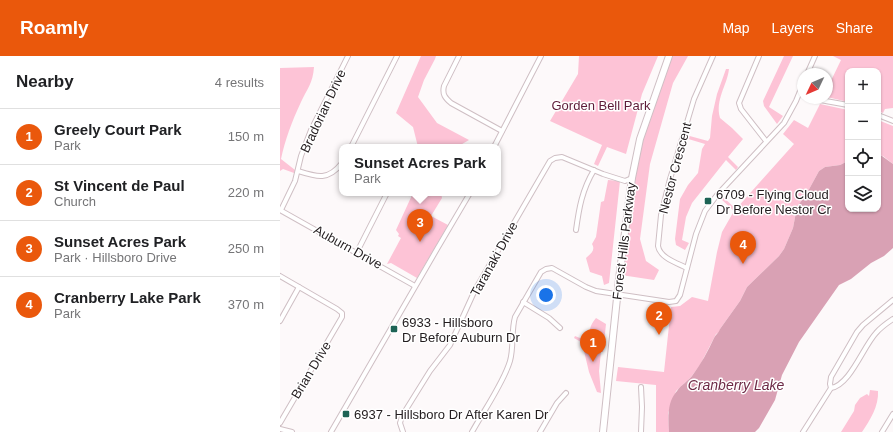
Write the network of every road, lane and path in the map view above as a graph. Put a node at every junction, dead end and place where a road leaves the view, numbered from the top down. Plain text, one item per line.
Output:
1 (348, 56) edge
2 (397, 56) edge
3 (459, 56) edge
4 (540, 56) edge
5 (669, 56) edge
6 (713, 56) edge
7 (759, 56) edge
8 (815, 56) edge
9 (810, 68) edge
10 (797, 99) edge
11 (833, 102) edge
12 (845, 104) edge
13 (881, 115) edge
14 (893, 121) edge
15 (502, 131) junction
16 (766, 142) junction
17 (353, 144) edge
18 (496, 144) edge
19 (339, 166) edge
20 (594, 170) junction
21 (298, 171) junction
22 (632, 178) junction
23 (385, 196) edge
24 (468, 196) edge
25 (280, 210) edge
26 (576, 230) dead end
27 (357, 252) junction
28 (687, 268) junction
29 (280, 276) edge
30 (415, 286) junction
31 (299, 287) junction
32 (617, 295) junction
33 (893, 300) edge
34 (523, 302) junction
35 (893, 319) edge
36 (280, 321) edge
37 (560, 328) dead end
38 (641, 387) dead end
39 (831, 388) junction
40 (566, 393) dead end
41 (893, 414) edge
42 (280, 423) edge
43 (280, 429) edge
44 (292, 432) edge
45 (331, 432) edge
46 (404, 432) edge
47 (472, 432) edge
48 (540, 432) edge
49 (603, 432) edge
50 (641, 432) edge
51 (803, 432) edge
52 (882, 432) edge

1 - 21 street, Bradorian Drive
2 - 17 street
3 - 15 street
4 - 15 street
5 - 22 main road, Forest Hills Parkway
6 - 28 street, Nestor Crescent
7 - 16 street
8 - 9 street
10 - 16 street
11 - 12 street
13 - 14 street
15 - 18 street
16 - 28 street
19 - 21 street
20 - 22 street, Taranaki Drive
20 - 26 street
20 - 46 street, Taranaki Drive
21 - 25 street, Bradorian Drive
22 - 32 main road, Forest Hills Parkway
23 - 27 street
24 - 30 street
25 - 27 street, Auburn Drive
27 - 30 street, Auburn Drive
28 - 32 street
29 - 31 street
30 - 45 street
31 - 36 street
31 - 42 street, Brian Drive
32 - 34 street
32 - 49 main road, Forest Hills Parkway
33 - 39 street
34 - 37 street
34 - 47 street
35 - 39 street
38 - 50 street
39 - 51 street
40 - 48 street
41 - 52 street
43 - 44 street

